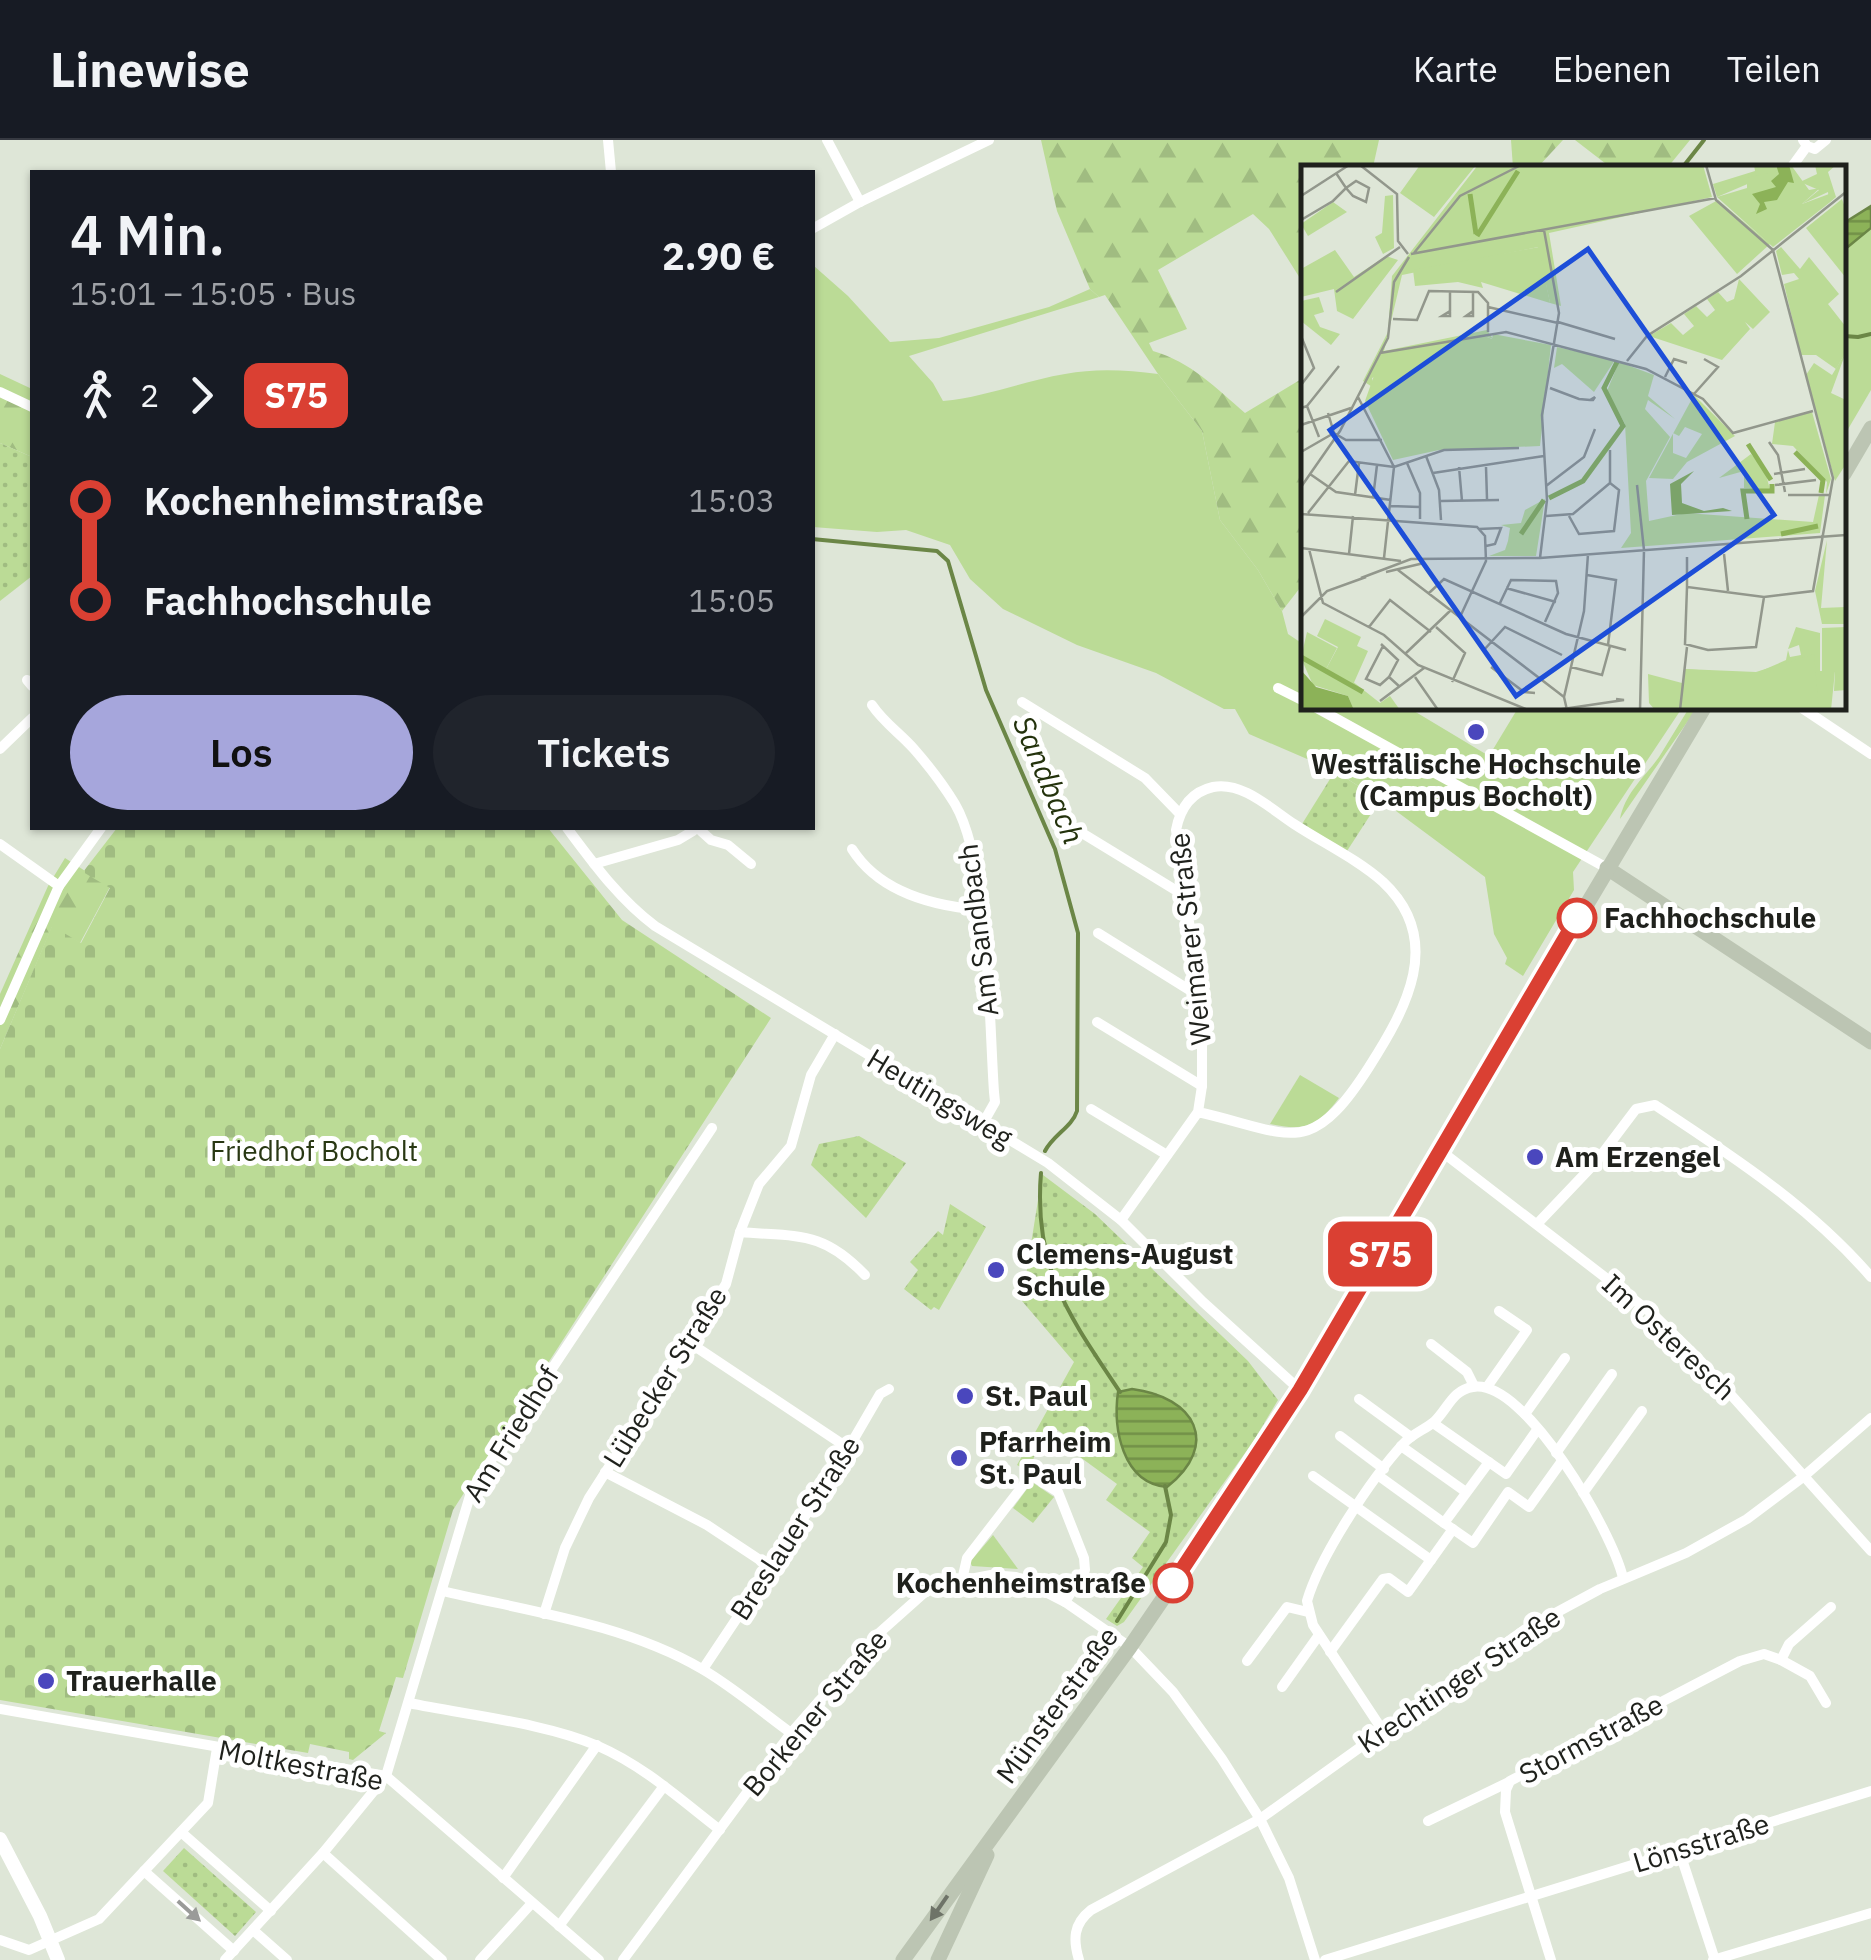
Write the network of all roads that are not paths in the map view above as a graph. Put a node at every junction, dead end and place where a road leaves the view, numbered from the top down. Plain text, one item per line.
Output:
1 (608, 140) edge
2 (827, 140) edge
3 (989, 140) edge
4 (1826, 140) edge
5 (1805, 143) edge
6 (611, 170) edge
7 (860, 202) junction
8 (815, 227) edge
9 (0, 392) edge
10 (30, 406) edge
11 (1871, 428) edge
12 (1846, 471) edge
13 (1278, 688) dead end
14 (1301, 700) edge
15 (1022, 702) dead end
16 (872, 705) dead end
17 (1321, 710) edge
18 (1703, 710) edge
19 (1805, 710) edge
20 (30, 720) edge
21 (0, 749) edge
22 (1871, 754) edge
23 (1179, 814) junction
24 (1064, 822) dead end
25 (101, 830) edge
26 (568, 830) edge
27 (695, 830) edge
28 (698, 830) edge
29 (0, 844) edge
30 (852, 849) dead end
31 (594, 864) junction
32 (752, 864) dead end
33 (1607, 868) junction
34 (59, 886) junction
35 (1185, 893) junction
36 (980, 910) junction
37 (1098, 933) dead end
38 (1200, 996) junction
39 (0, 1020) edge
40 (1097, 1022) dead end
41 (835, 1034) junction
42 (1871, 1042) edge
43 (1202, 1086) junction
44 (1091, 1108) dead end
45 (1198, 1112) junction
46 (982, 1124) junction
47 (712, 1128) dead end
48 (1442, 1151) junction
49 (1167, 1155) junction
50 (1121, 1220) junction
51 (1538, 1223) junction
52 (740, 1232) junction
53 (866, 1275) dead end
54 (1871, 1277) edge
55 (1499, 1311) dead end
56 (690, 1343) junction
57 (1431, 1344) dead end
58 (1565, 1358) dead end
59 (1612, 1374) dead end
60 (1474, 1386) junction
61 (1487, 1387) junction
62 (889, 1389) dead end
63 (1300, 1390) junction
64 (1359, 1399) dead end
65 (1642, 1411) dead end
66 (1524, 1414) junction
67 (1871, 1418) edge
68 (1433, 1423) junction
69 (1538, 1430) junction
70 (1340, 1436) dead end
71 (1410, 1437) junction
72 (1401, 1446) junction
73 (848, 1448) junction
74 (1559, 1457) junction
75 (1488, 1462) junction
76 (605, 1472) junction
77 (1382, 1473) junction
78 (1314, 1476) dead end
79 (1804, 1477) junction
80 (1466, 1492) junction
81 (1583, 1494) junction
82 (1357, 1508) junction
83 (1449, 1526) junction
84 (1871, 1551) edge
85 (1431, 1560) junction
86 (772, 1568) junction
87 (1623, 1578) junction
88 (962, 1580) junction
89 (442, 1592) junction
90 (1065, 1602) junction
91 (1831, 1608) dead end
92 (1308, 1612) junction
93 (544, 1614) junction
94 (1320, 1635) junction
95 (1130, 1647) junction
96 (1330, 1652) junction
97 (1247, 1660) dead end
98 (1781, 1660) junction
99 (703, 1670) junction
100 (1282, 1687) dead end
101 (409, 1703) junction
102 (1826, 1703) dead end
103 (0, 1709) edge
104 (1383, 1731) junction
105 (790, 1733) junction
106 (597, 1746) junction
107 (217, 1748) junction
108 (386, 1776) junction
109 (1510, 1781) junction
110 (664, 1786) junction
111 (1871, 1790) edge
112 (1012, 1810) junction
113 (1260, 1819) junction
114 (1428, 1821) dead end
115 (720, 1830) junction
116 (180, 1832) junction
117 (0, 1839) edge
118 (1679, 1850) junction
119 (323, 1853) junction
120 (144, 1871) junction
121 (503, 1878) junction
122 (1531, 1896) junction
123 (532, 1903) junction
124 (270, 1911) junction
125 (1871, 1912) edge
126 (560, 1926) junction
127 (253, 1930) junction
128 (0, 1940) edge
129 (50, 1940) junction
130 (28, 1955) edge
131 (230, 1956) edge
132 (58, 1960) edge
133 (287, 1960) edge
134 (442, 1960) edge
135 (480, 1960) edge
136 (599, 1960) edge
137 (623, 1960) edge
138 (903, 1960) edge
139 (938, 1960) edge
140 (1079, 1960) edge
141 (1315, 1960) edge
142 (1326, 1960) edge
143 (1552, 1960) edge
144 (1714, 1960) edge

1 - 6 street
2 - 7 street
3 - 7 street
4 - 5 street
7 - 8 street
9 - 10 street
11 - 12 main road
13 - 14 street
15 - 23 street
16 - 36 street, Am Sandbach
17 - 33 street
18 - 33 main road, Münsterstraße
19 - 22 street
20 - 21 street
23 - 35 street, Weimarer Straße
23 - 45 street
24 - 35 street
25 - 34 street
26 - 31 street, Heutingsweg
27 - 31 street
28 - 32 street
29 - 34 street
30 - 36 street
31 - 41 street, Heutingsweg
33 - 42 main road
33 - 48 main road, Münsterstraße
34 - 39 street
35 - 38 street, Weimarer Straße
36 - 46 street, Am Sandbach
37 - 38 street
38 - 43 street, Weimarer Straße
40 - 43 street
41 - 46 street, Heutingsweg
41 - 52 street, Lübecker Straße
43 - 45 street, Weimarer Straße
44 - 49 street
45 - 49 street, Weimarer Straße
46 - 50 street, Heutingsweg
47 - 89 street, Am Friedhof
48 - 51 street, Im Osteresch
48 - 63 main road, Münsterstraße
49 - 50 street, Weimarer Straße
50 - 63 street, Heutingsweg
51 - 54 street
51 - 79 street, Im Osteresch
52 - 53 street
52 - 56 street, Lübecker Straße
55 - 61 street
56 - 73 street
56 - 76 street, Lübecker Straße
57 - 60 street
58 - 66 street
59 - 74 street
60 - 61 street
60 - 68 street
61 - 66 street
62 - 73 street, Breslauer Straße
63 - 95 main road, Münsterstraße
64 - 71 street
65 - 81 street
66 - 69 street
67 - 79 street, Krechtinger Straße
68 - 71 street
68 - 75 street
69 - 74 street
69 - 75 street
70 - 77 street
71 - 72 street
72 - 77 street
72 - 80 street
73 - 86 street, Breslauer Straße
74 - 81 street
74 - 83 street
75 - 80 street
76 - 86 street
76 - 93 street, Lübecker Straße
77 - 82 street
77 - 83 street
78 - 82 street
79 - 84 street, Im Osteresch
79 - 87 street, Krechtinger Straße
80 - 83 street
81 - 87 street
82 - 85 street
82 - 92 street
83 - 85 street
85 - 96 street
86 - 99 street, Breslauer Straße
87 - 104 street, Krechtinger Straße
88 - 90 street, Borkener Straße
88 - 90 street
88 - 105 street, Borkener Straße
89 - 93 street
89 - 101 street, Am Friedhof
90 - 95 street, Borkener Straße
91 - 98 street
92 - 94 street
92 - 97 street
93 - 99 street
94 - 96 street
94 - 100 street
95 - 112 main road, Münsterstraße
95 - 113 street
96 - 104 street
98 - 102 street
98 - 109 street, Stormstraße
99 - 105 street
101 - 106 street
101 - 108 street, Am Friedhof
103 - 107 street, Moltkestraße
104 - 113 street, Krechtinger Straße
105 - 115 street, Borkener Straße
106 - 110 street
106 - 121 street
107 - 108 street, Moltkestraße
107 - 116 street
108 - 119 street
108 - 121 street, Moltkestraße
109 - 114 street
109 - 122 street, Stormstraße
110 - 115 street
110 - 126 street
111 - 118 street, Lönsstraße
112 -> 138 main road, Münsterstraße
112 - 139 main road, Münsterstraße
113 - 140 street, Krechtinger Straße
113 - 141 street
115 - 137 street, Borkener Straße
116 - 120 street
116 - 124 street
117 - 129 street
118 - 122 street, Lönsstraße
118 - 144 street
119 - 124 street
119 - 134 street
120 - 129 street
120 -> 131 street
121 - 123 street, Moltkestraße
122 - 142 street, Lönsstraße
122 - 143 street
123 - 126 street, Moltkestraße
123 - 135 street
124 - 127 street
125 - 144 street
126 - 136 street, Moltkestraße
127 - 131 street
127 - 133 street
128 - 130 street
129 - 130 street
129 - 132 street

